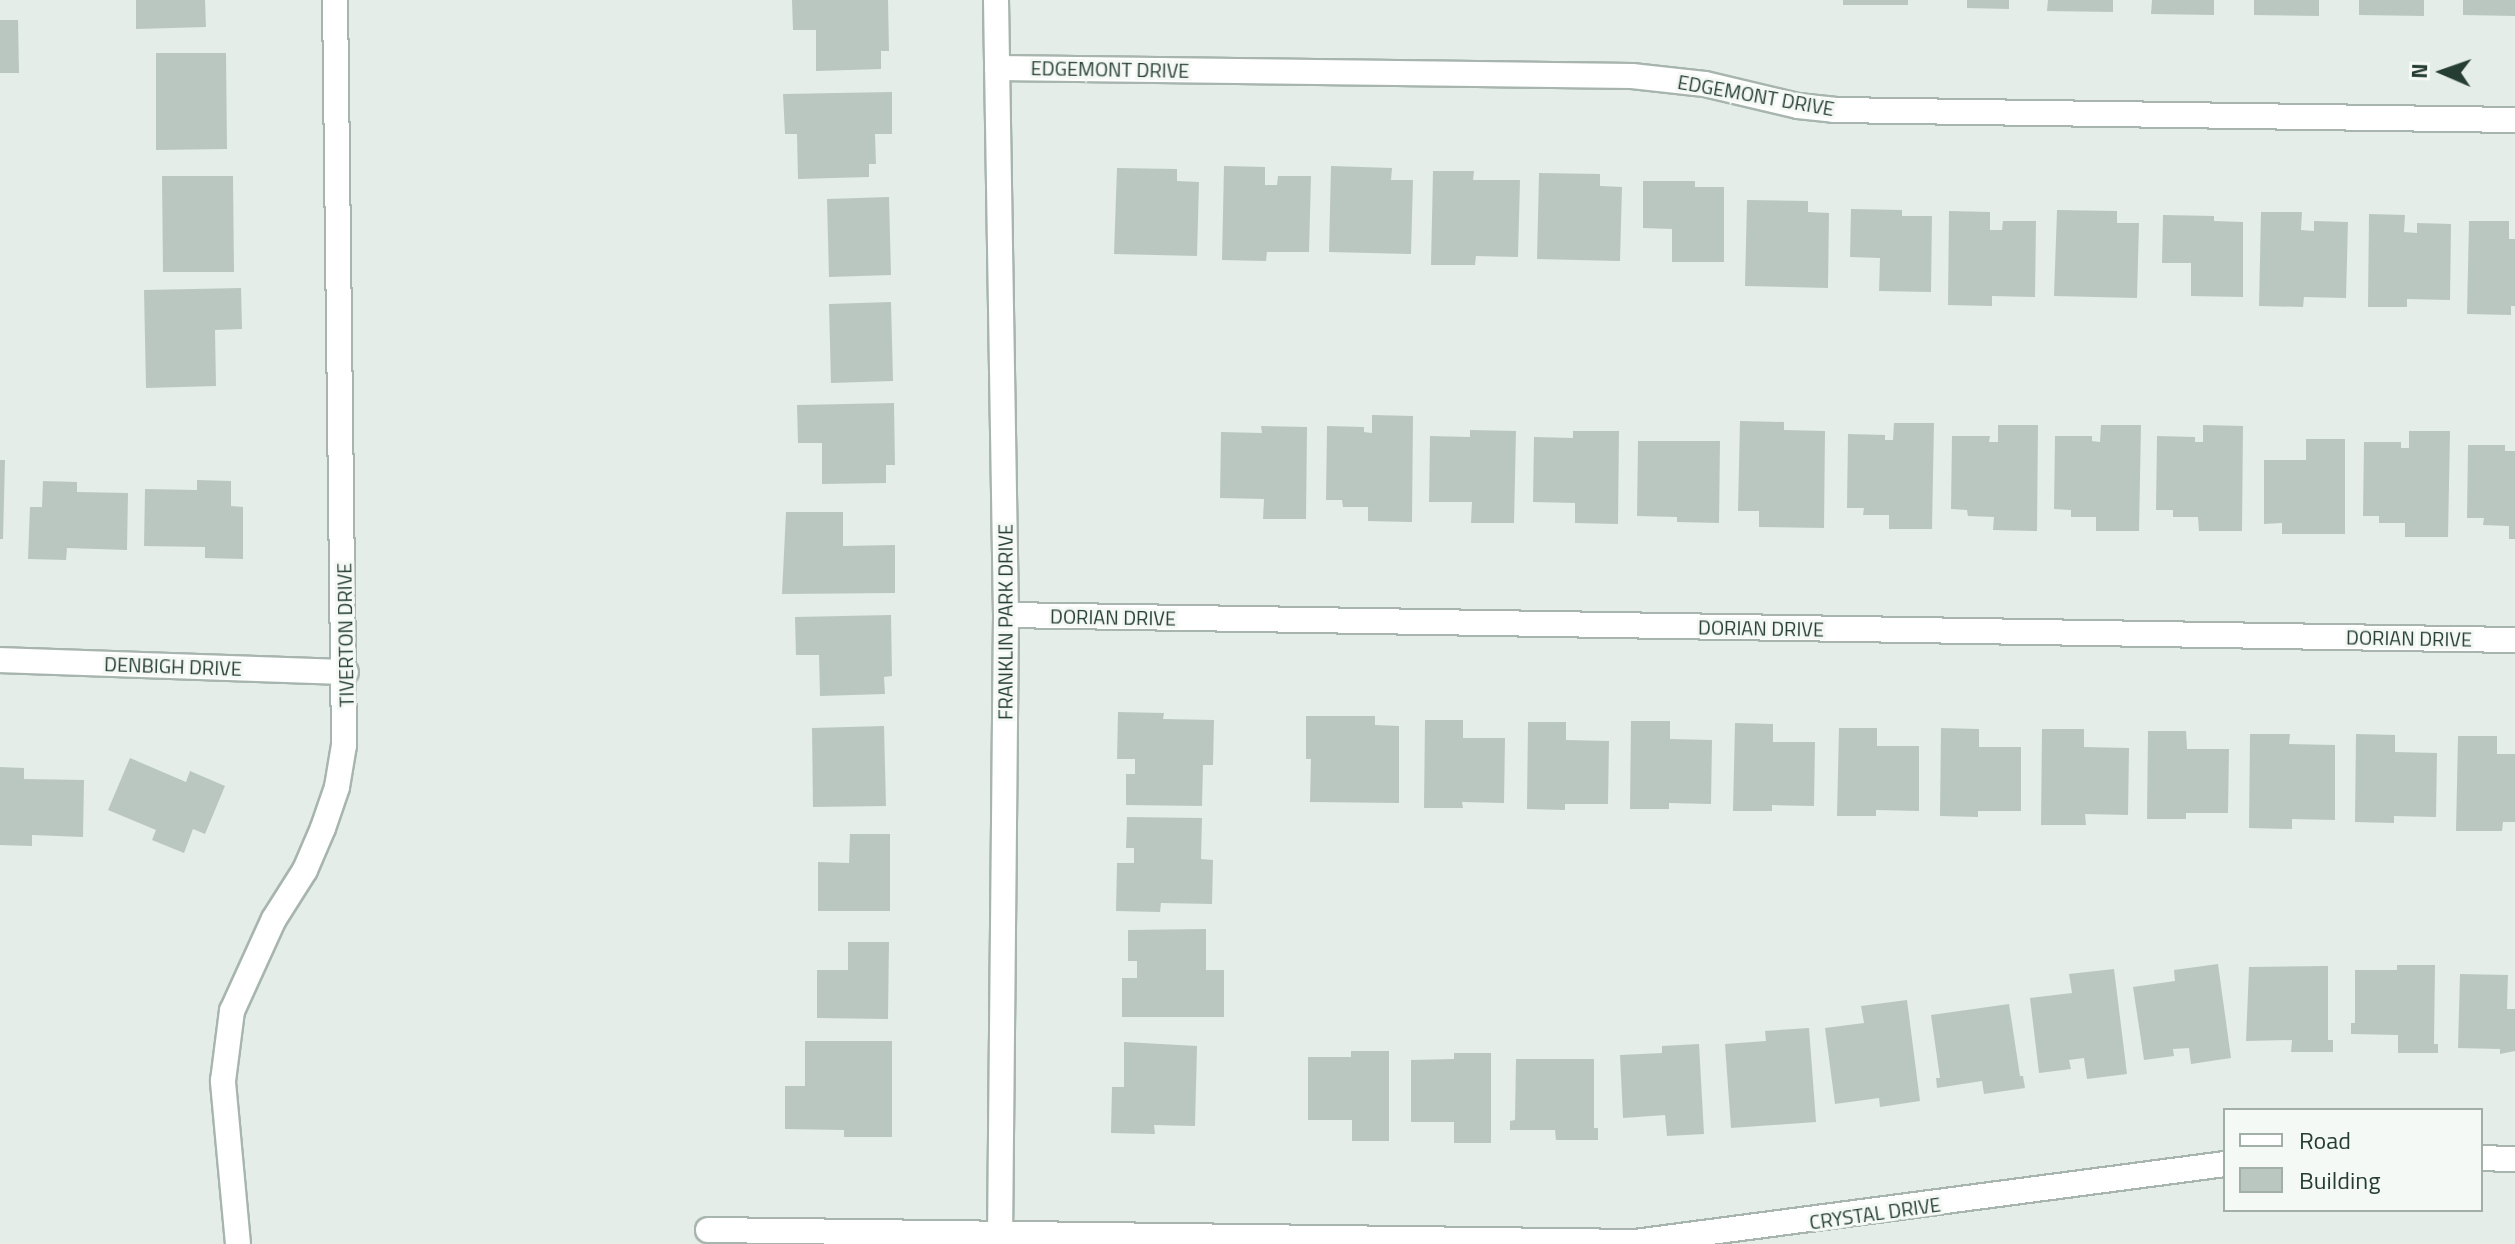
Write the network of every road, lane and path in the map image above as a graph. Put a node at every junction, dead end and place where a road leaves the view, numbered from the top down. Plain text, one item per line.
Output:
1 (335, 0) edge
2 (996, 0) edge
3 (997, 68) junction
4 (2515, 120) edge
5 (1006, 615) junction
6 (2515, 640) edge
7 (0, 660) edge
8 (346, 672) junction
9 (2483, 1158) edge
10 (2515, 1159) edge
11 (2223, 1164) edge
12 (708, 1230) dead end
13 (1000, 1240) edge
14 (238, 1244) edge

1 - 8 street, TIVERTON DRIVE
2 - 3 street, FRANKLIN PARK DRIVE
3 - 4 street, EDGEMONT DRIVE
3 - 5 street, FRANKLIN PARK DRIVE
5 - 6 street, DORIAN DRIVE
5 - 13 street, FRANKLIN PARK DRIVE
7 - 8 street, DENBIGH DRIVE
8 - 14 street, TIVERTON DRIVE
9 - 10 street
11 - 13 street, CRYSTAL DRIVE
12 - 13 street, CRYSTAL DRIVE

